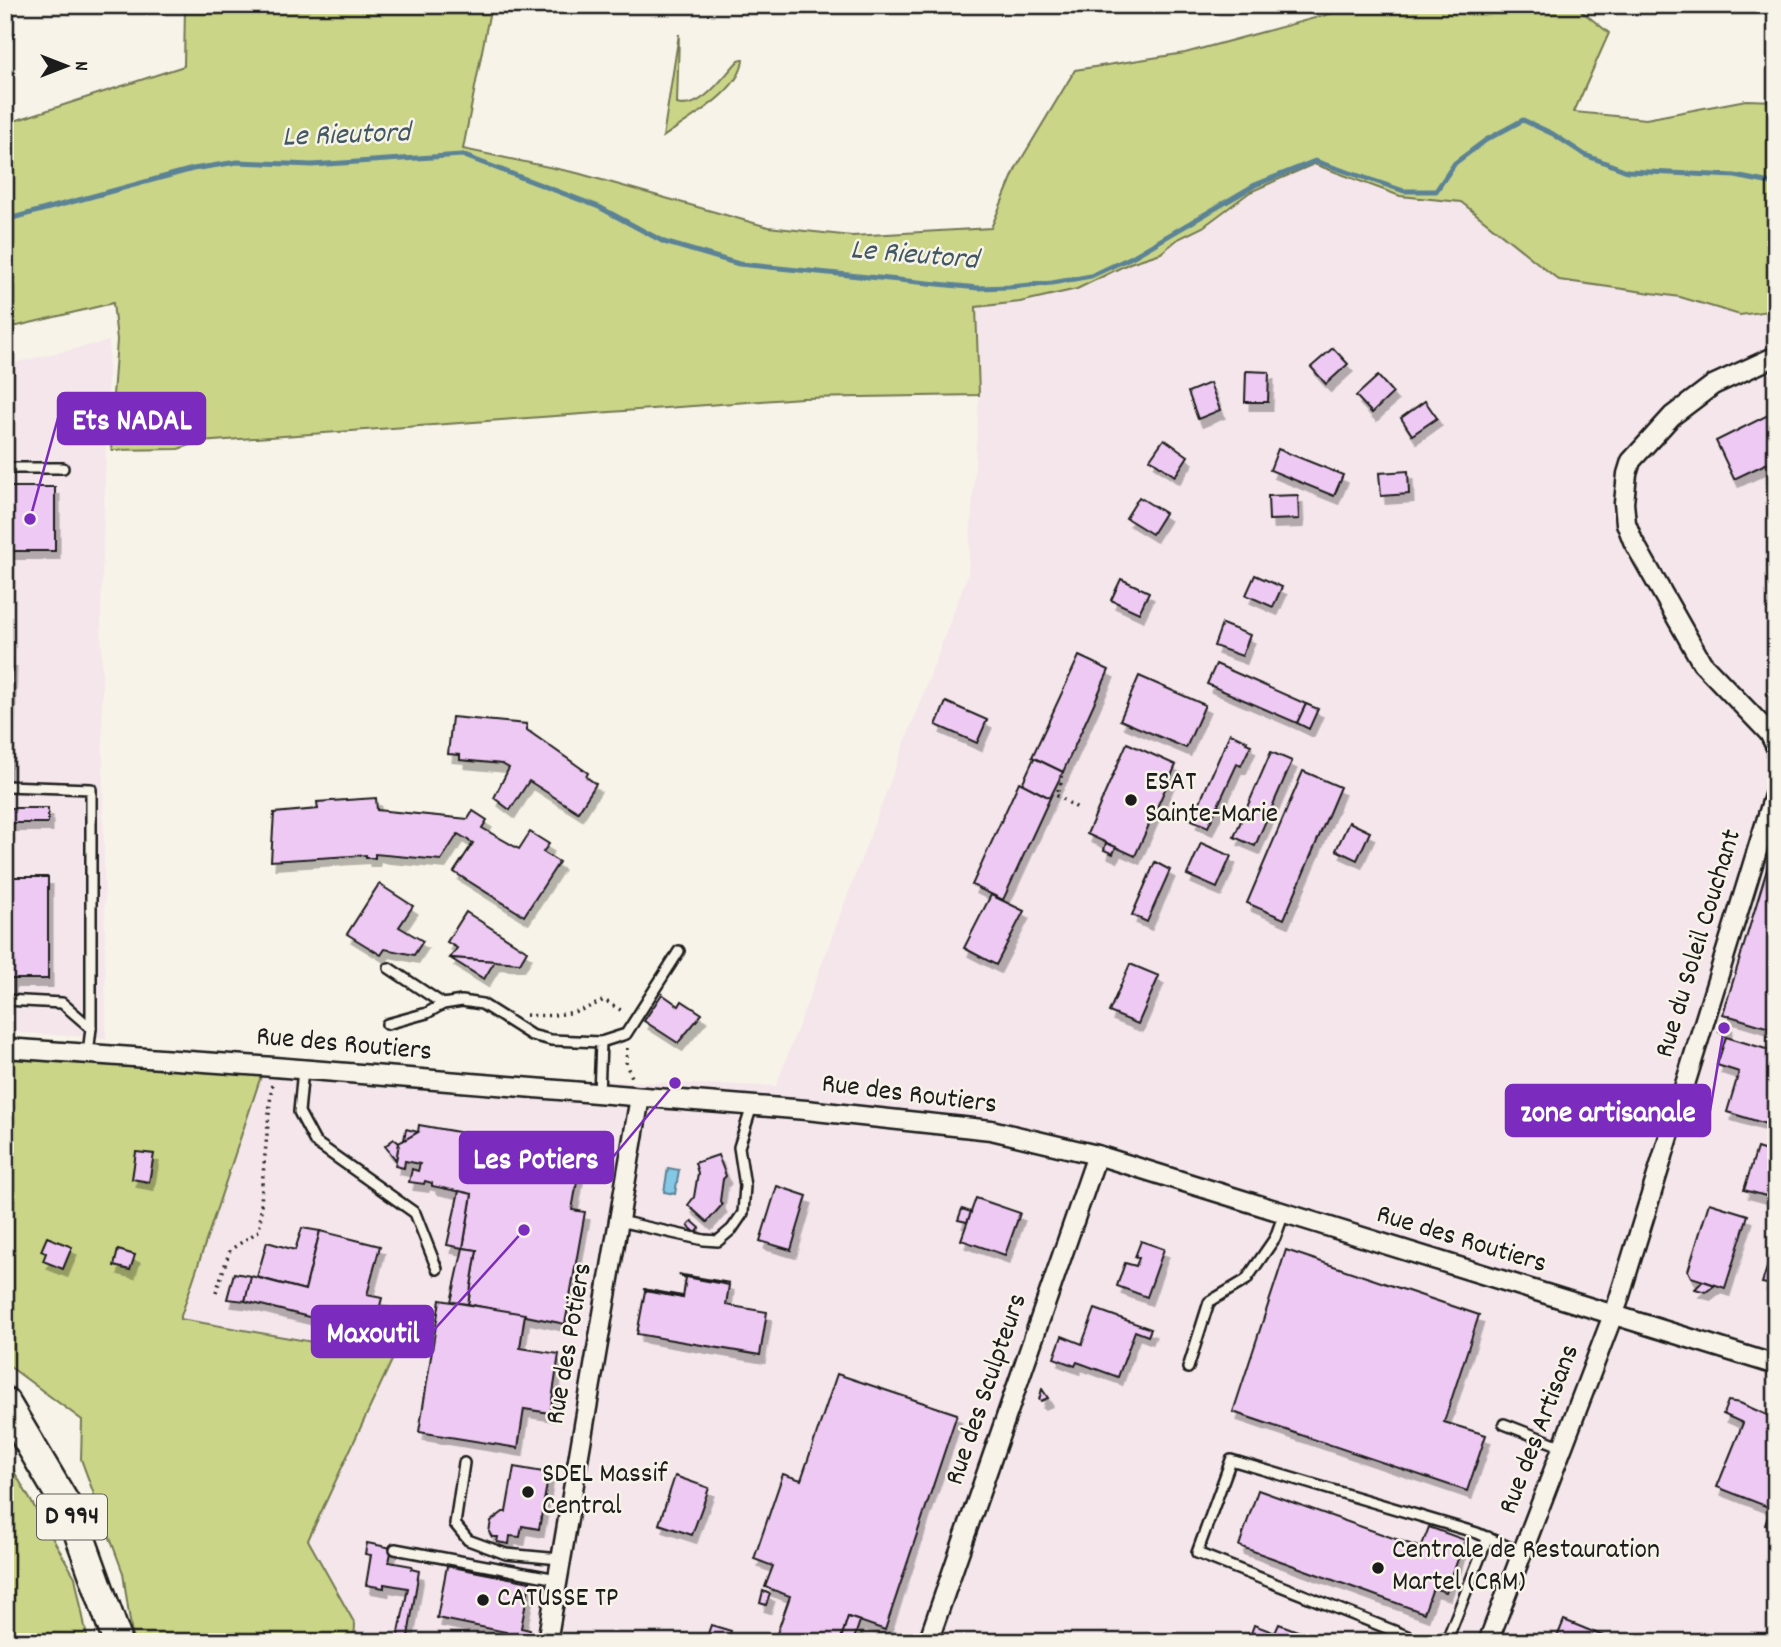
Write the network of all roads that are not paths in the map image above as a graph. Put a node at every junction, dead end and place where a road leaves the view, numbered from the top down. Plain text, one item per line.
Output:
1 (1776, 356) edge
2 (5, 468) edge
3 (63, 468) dead end
4 (1776, 747) edge
5 (5, 786) edge
6 (1776, 789) edge
7 (679, 951) dead end
8 (388, 968) dead end
9 (5, 1000) edge
10 (443, 1004) junction
11 (387, 1024) dead end
12 (92, 1028) junction
13 (601, 1042) junction
14 (5, 1048) edge
15 (88, 1054) junction
16 (303, 1069) junction
17 (599, 1094) junction
18 (640, 1097) junction
19 (752, 1106) junction
20 (1097, 1155) junction
21 (1284, 1213) junction
22 (619, 1221) junction
23 (437, 1269) dead end
24 (1613, 1315) junction
25 (1776, 1365) edge
26 (1188, 1368) dead end
27 (5, 1402) edge
28 (1504, 1424) dead end
29 (1563, 1447) junction
30 (464, 1464) dead end
31 (1488, 1538) junction
32 (396, 1549) dead end
33 (1522, 1553) junction
34 (560, 1559) junction
35 (557, 1579) junction
36 (116, 1642) edge
37 (547, 1642) edge
38 (928, 1642) edge
39 (1422, 1642) edge
40 (1446, 1642) edge
41 (1488, 1642) edge

1 - 4 street
2 - 3 lane
5 - 12 lane
6 - 24 street, Rue du Soleil Couchant
7 - 13 lane
8 - 10 lane
9 - 12 lane
10 - 11 lane
10 - 13 lane
12 - 15 lane
13 - 17 lane
14 - 15 street, Rue des Routiers
15 - 16 street, Rue des Routiers
16 - 17 street, Rue des Routiers
16 - 23 lane
17 - 18 street, Rue des Routiers
18 - 19 street, Rue des Routiers
18 - 22 street, Rue des Potiers
19 - 20 street, Rue des Routiers
19 - 22 lane
20 - 21 street, Rue des Routiers
20 - 38 street, Rue des Sculpteurs
21 - 24 street, Rue des Routiers
21 - 26 lane
22 - 34 street, Rue des Potiers
24 - 25 street, Rue des Routiers
24 - 29 street, Rue des Artisans
27 - 36 main road, D 994
28 - 29 lane
29 - 33 street, Rue des Artisans
30 - 34 lane
31 - 33 lane
31 - 39 lane
31 - 40 lane
32 - 35 lane
33 - 41 street, Rue des Artisans
34 - 35 street, Rue des Potiers
35 - 37 street, Rue des Potiers

